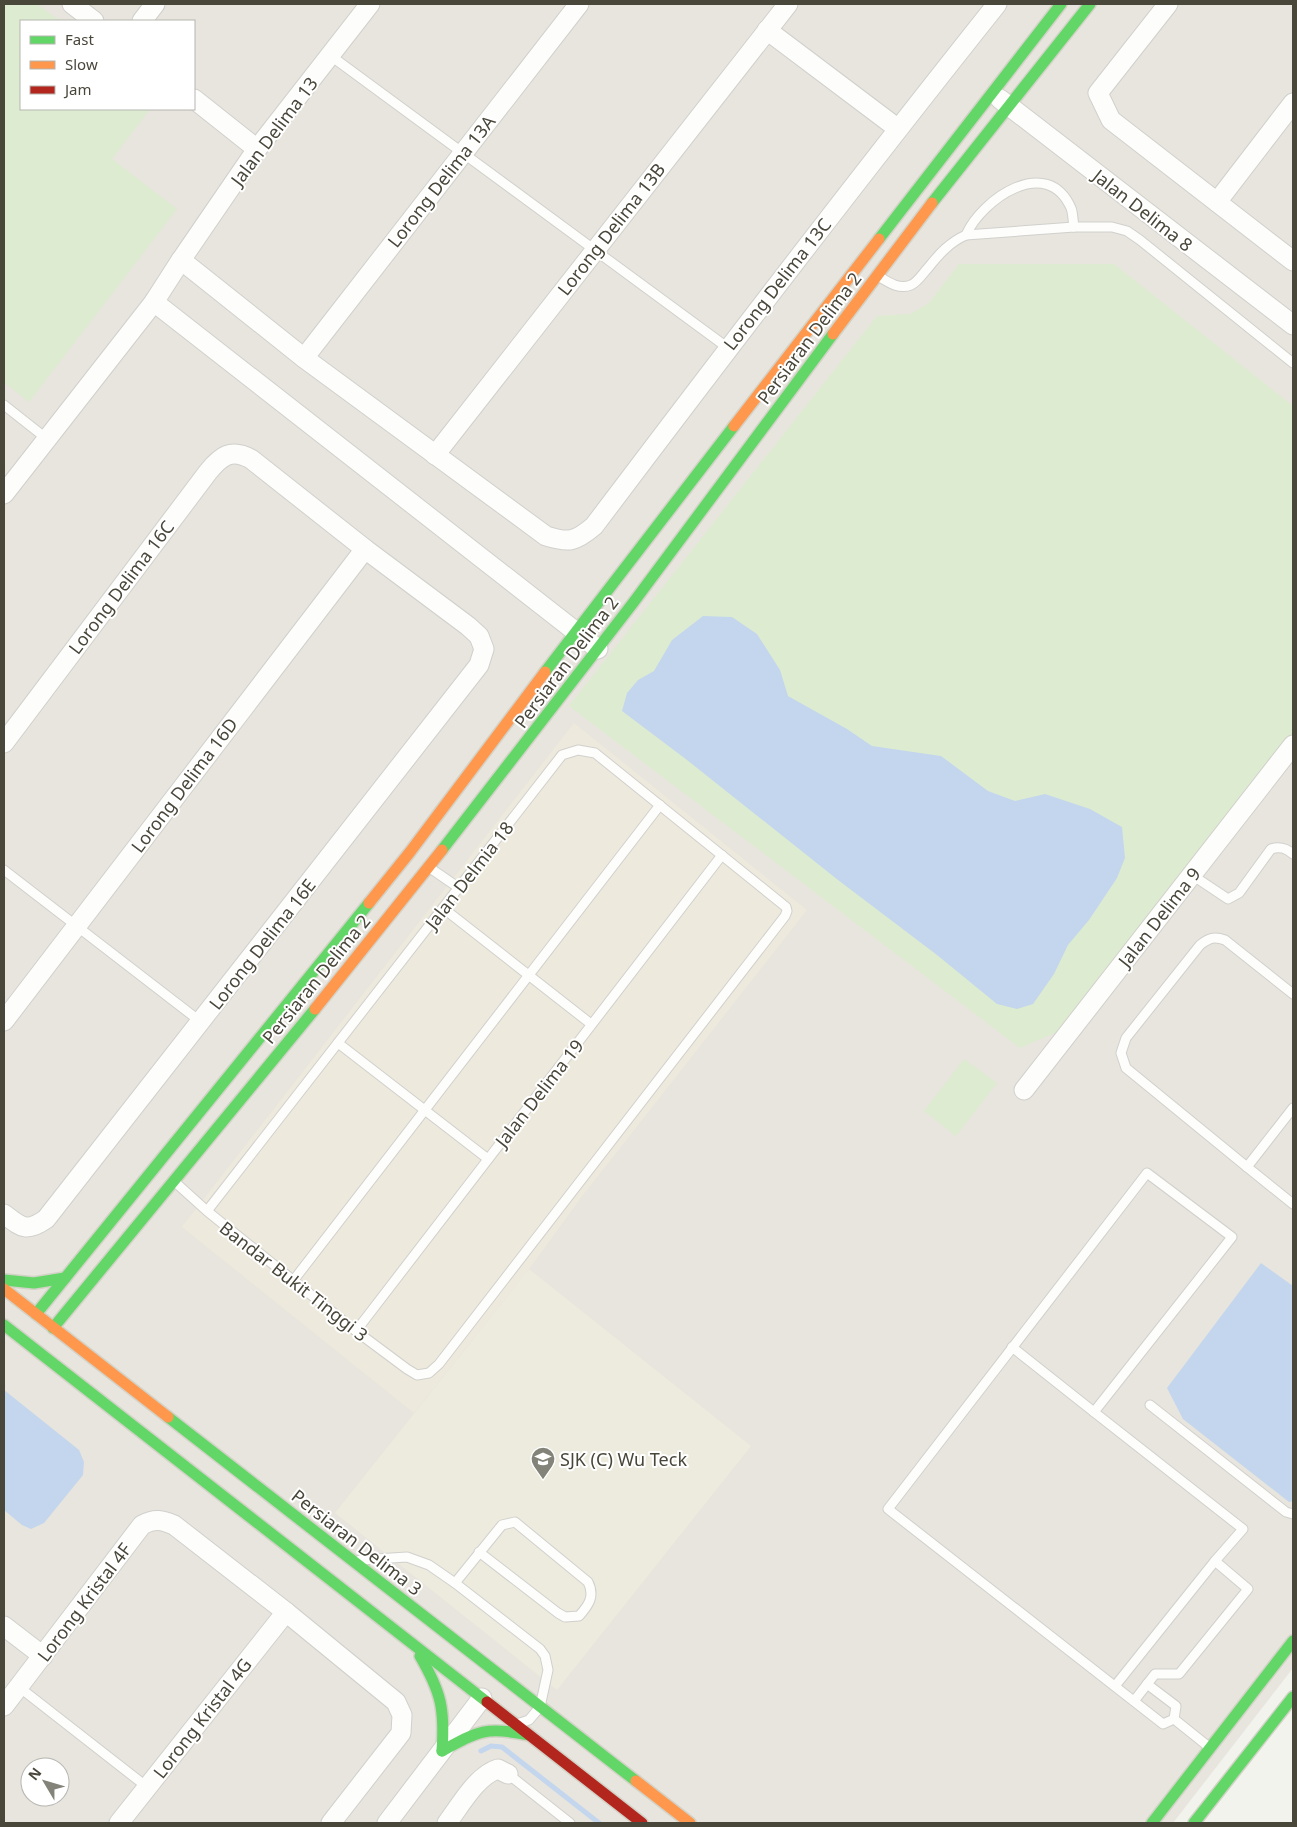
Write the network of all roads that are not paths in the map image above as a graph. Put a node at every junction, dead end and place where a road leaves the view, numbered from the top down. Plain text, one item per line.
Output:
1 (72, 4) edge
2 (155, 4) edge
3 (370, 4) edge
4 (579, 4) edge
5 (787, 4) edge
6 (997, 4) edge
7 (1061, 4) edge
8 (1090, 4) edge
9 (1168, 4) edge
10 (93, 20) edge
11 (143, 20) edge
12 (767, 30) junction
13 (331, 56) junction
14 (993, 94) junction
15 (195, 100) edge
16 (1293, 104) edge
17 (1008, 106) junction
18 (897, 128) junction
19 (258, 149) junction
20 (464, 152) junction
21 (1217, 202) junction
22 (1074, 227) junction
23 (966, 235) junction
24 (595, 250) junction
25 (181, 260) junction
26 (1293, 262) edge
27 (878, 275) junction
28 (154, 302) junction
29 (1293, 325) edge
30 (728, 348) junction
31 (304, 358) junction
32 (1293, 363) edge
33 (4, 405) edge
34 (47, 439) junction
35 (435, 455) junction
36 (4, 494) edge
37 (365, 549) junction
38 (576, 632) junction
39 (598, 649) junction
40 (4, 743) edge
41 (1293, 746) edge
42 (660, 805) junction
43 (1293, 854) edge
44 (722, 855) junction
45 (420, 859) junction
46 (4, 870) edge
47 (1192, 875) junction
48 (459, 888) junction
49 (443, 908) junction
50 (76, 926) junction
51 (529, 975) junction
52 (1293, 994) edge
53 (4, 1021) edge
54 (201, 1022) junction
55 (592, 1024) junction
56 (338, 1043) junction
57 (1024, 1090) dead end
58 (1293, 1108) edge
59 (425, 1110) junction
60 (488, 1159) junction
61 (1247, 1167) junction
62 (175, 1182) junction
63 (1293, 1204) edge
64 (207, 1211) junction
65 (9, 1218) edge
66 (65, 1278) junction
67 (4, 1280) edge
68 (293, 1281) junction
69 (4, 1289) edge
70 (84, 1291) junction
71 (36, 1314) junction
72 (81, 1316) dead end
73 (6, 1326) edge
74 (33, 1328) junction
75 (53, 1328) junction
76 (356, 1331) junction
77 (84, 1337) dead end
78 (45, 1344) dead end
79 (1012, 1347) junction
80 (91, 1356) junction
81 (49, 1360) junction
82 (417, 1375) joint
83 (1150, 1405) dead end
84 (1094, 1412) junction
85 (1293, 1514) edge
86 (480, 1552) junction
87 (352, 1560) junction
88 (1215, 1561) junction
89 (455, 1583) junction
90 (286, 1612) junction
91 (4, 1626) edge
92 (1293, 1641) edge
93 (413, 1644) junction
94 (471, 1653) junction
95 (43, 1656) junction
96 (1147, 1684) junction
97 (1115, 1686) junction
98 (19, 1687) junction
99 (488, 1689) junction
100 (520, 1692) junction
101 (1134, 1701) junction
102 (4, 1706) edge
103 (1291, 1706) edge
104 (540, 1707) junction
105 (1174, 1719) junction
106 (516, 1724) junction
107 (530, 1736) junction
108 (1211, 1748) junction
109 (442, 1751) junction
110 (508, 1774) joint
111 (147, 1787) junction
112 (119, 1823) edge
113 (331, 1823) edge
114 (386, 1823) edge
115 (447, 1823) edge
116 (570, 1823) edge
117 (642, 1823) edge
118 (690, 1823) edge
119 (1152, 1823) edge
120 (1194, 1823) edge

1 - 10 street
2 - 11 street
3 - 13 street, Jalan Delima 13
4 - 20 street, Lorong Delima 13A
5 - 12 street, Lorong Delima 13B
6 - 18 street, Lorong Delima 13C
7 - 14 street, Persiaran Delima 2
8 - 17 street, Persiaran Delima 2
9 - 21 street
12 - 18 street
12 - 24 street, Lorong Delima 13B
13 - 19 street, Jalan Delima 13
13 - 20 lane
14 - 17 street, Jalan Delima 8
14 - 38 street, Persiaran Delima 2
15 - 19 street
16 - 21 street
17 - 27 street, Persiaran Delima 2
17 - 29 street, Jalan Delima 8
18 - 30 street, Lorong Delima 13C
19 - 25 street, Jalan Delima 13
20 - 24 lane
20 - 31 street, Lorong Delima 13A
21 - 26 street
22 - 23 lane
22 - 23 lane
22 - 32 lane
23 - 27 lane
24 - 30 lane
24 - 35 street, Lorong Delima 13B
25 - 28 street, Jalan Delima 13
25 - 31 street
27 - 39 street, Persiaran Delima 2
28 - 34 street
28 - 38 street
30 - 35 street, Lorong Delima 13C
31 - 35 street
33 - 34 lane
34 - 36 street
37 - 40 street, Lorong Delima 16C
37 - 50 street, Lorong Delima 16D
37 - 54 street, Lorong Delima 16E
38 - 39 street
38 - 45 street, Persiaran Delima 2
39 - 45 street, Persiaran Delima 2
41 - 47 street, Jalan Delima 9
42 - 44 lane, Jalan Delmia 18
42 - 48 lane, Jalan Delmia 18
42 - 51 lane
43 - 47 lane
44 - 55 lane, Jalan Delima 19
44 - 82 lane, Jalan Delmia 18
45 - 48 lane
45 - 62 street, Persiaran Delima 2
45 - 66 street, Persiaran Delima 2
46 - 50 lane
47 - 57 street, Jalan Delima 9
48 - 49 lane, Jalan Delmia 18
49 - 51 lane
49 - 56 lane, Jalan Delmia 18
50 - 53 street, Lorong Delima 16D
50 - 54 lane
51 - 55 lane
51 - 59 lane
52 - 61 lane
54 - 65 street, Lorong Delima 16E
55 - 60 lane, Jalan Delima 19
56 - 59 lane
56 - 64 lane, Jalan Delmia 18
58 - 61 lane
59 - 60 lane
59 - 68 lane
60 - 76 lane, Jalan Delima 19
61 - 63 lane
62 - 64 lane, Bandar Bukit Tinggi 3
62 - 70 street, Persiaran Delima 2
64 - 68 lane, Bandar Bukit Tinggi 3
66 - 67 street
66 - 71 street, Persiaran Delima 2
68 - 76 lane, Bandar Bukit Tinggi 3
69 - 71 street, Persiaran Delima 3
70 - 72 street
70 - 75 street, Persiaran Delima 2
71 - 74 street
71 - 75 street, Persiaran Delima 3
73 - 74 street
73 - 81 street
74 - 75 street
75 - 80 street, Persiaran Delima 3
76 - 82 lane, Bandar Bukit Tinggi 3
77 - 80 street
78 - 81 street
79 - 84 lane
79 - 84 lane
79 - 97 lane
80 - 87 street, Persiaran Delima 3
81 - 93 street
83 - 85 lane
84 - 88 lane
86 - 86 lane
86 - 89 lane
87 - 89 lane
87 - 94 street, Persiaran Delima 3
88 - 96 lane
88 - 97 lane
89 - 104 lane
90 - 95 street, Lorong Kristal 4F
90 - 111 street, Lorong Kristal 4G
90 - 113 street
91 - 95 street
92 - 108 street
93 - 99 street
93 - 109 street
94 - 99 street
94 - 100 street, Persiaran Delima 3
95 - 98 street, Lorong Kristal 4F
96 - 101 lane
96 - 105 lane
97 - 101 lane
98 - 102 street, Lorong Kristal 4F
98 - 111 lane
99 - 100 street
99 - 106 street
99 - 109 street
100 - 104 street, Persiaran Delima 3
101 - 105 lane
103 - 120 street
104 - 106 lane
104 - 118 street, Persiaran Delima 3
105 - 108 lane
106 - 107 street
107 - 109 street
107 - 117 street
108 - 119 street
109 - 114 street
110 - 115 street
110 - 116 lane
111 - 112 street, Lorong Kristal 4G

